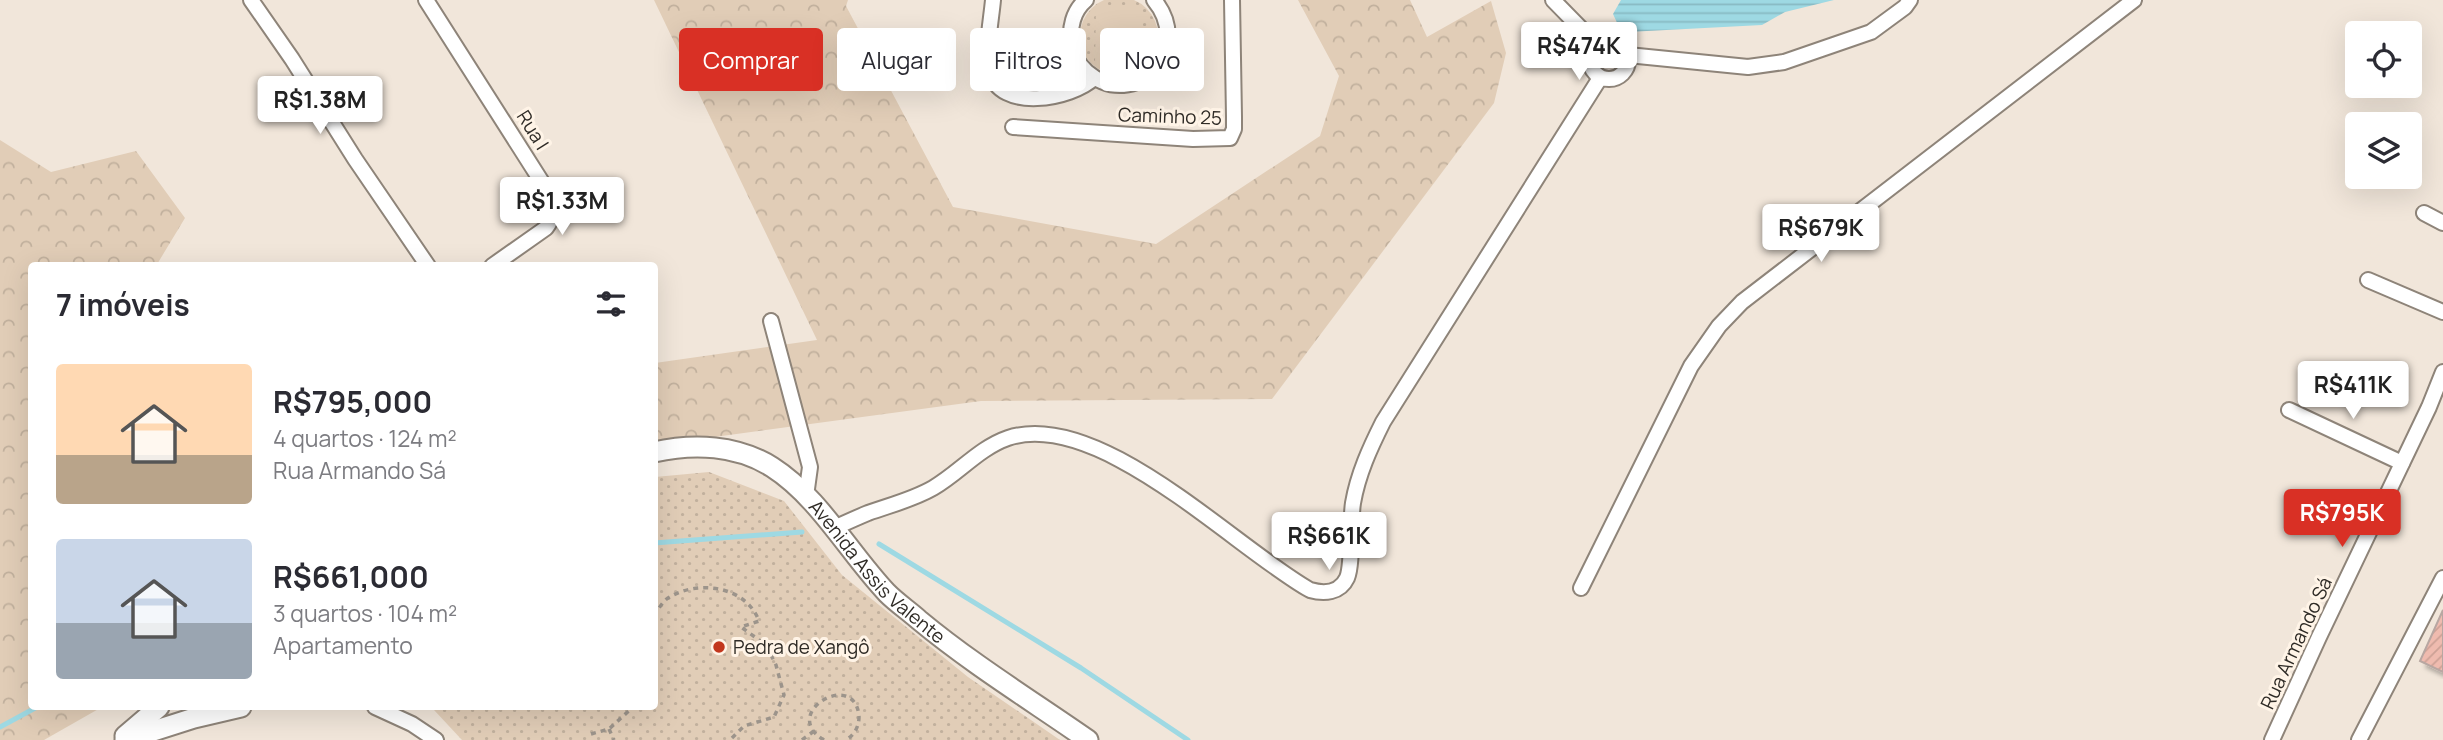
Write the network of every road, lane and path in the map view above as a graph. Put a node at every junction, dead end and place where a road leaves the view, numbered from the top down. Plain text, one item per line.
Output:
1 (251, 0) edge
2 (426, 0) edge
3 (993, 0) edge
4 (1154, 0) edge
5 (1232, 0) edge
6 (1553, 0) edge
7 (1910, 0) edge
8 (2134, 0) edge
9 (1083, 1) edge
10 (1597, 45) junction
11 (1628, 55) junction
12 (1094, 78) junction
13 (1600, 78) junction
14 (1013, 127) dead end
15 (2424, 214) dead end
16 (2443, 223) edge
17 (425, 262) edge
18 (498, 262) edge
19 (2368, 280) dead end
20 (2443, 312) edge
21 (771, 321) dead end
22 (2443, 372) edge
23 (2439, 392) edge
24 (2288, 410) dead end
25 (658, 451) edge
26 (2402, 463) junction
27 (806, 496) junction
28 (834, 528) junction
29 (2443, 578) edge
30 (1581, 588) dead end
31 (658, 610) edge
32 (156, 710) edge
33 (225, 710) edge
34 (381, 710) edge
35 (630, 710) edge
36 (609, 729) junction
37 (814, 731) junction
38 (592, 734) dead end
39 (123, 740) edge
40 (436, 740) edge
41 (614, 740) edge
42 (730, 740) edge
43 (802, 740) edge
44 (824, 740) edge
45 (846, 740) edge
46 (1088, 740) edge
47 (2272, 740) edge
48 (2359, 740) edge

1 - 17 street
2 - 18 street, Rua I
3 - 12 street
4 - 12 street
5 - 14 street, Caminho 25
6 - 10 street
7 - 11 street
8 - 30 street
9 - 12 street
10 - 11 street
10 - 13 street
11 - 13 street
13 - 28 street
15 - 16 street
19 - 20 street
21 - 27 street
22 - 23 street, Rua Armando Sá
23 - 26 street, Rua Armando Sá
24 - 26 street
25 - 27 main road, Avenida Assis Valente
26 - 47 street, Rua Armando Sá
27 - 28 main road, Avenida Assis Valente
28 - 46 main road, Avenida Assis Valente
29 - 48 street
31 - 42 path
32 - 39 main road
33 - 39 main road
34 - 40 street
35 - 36 path
36 - 38 path
36 - 41 path
37 - 43 path
37 - 44 path
37 - 45 path

